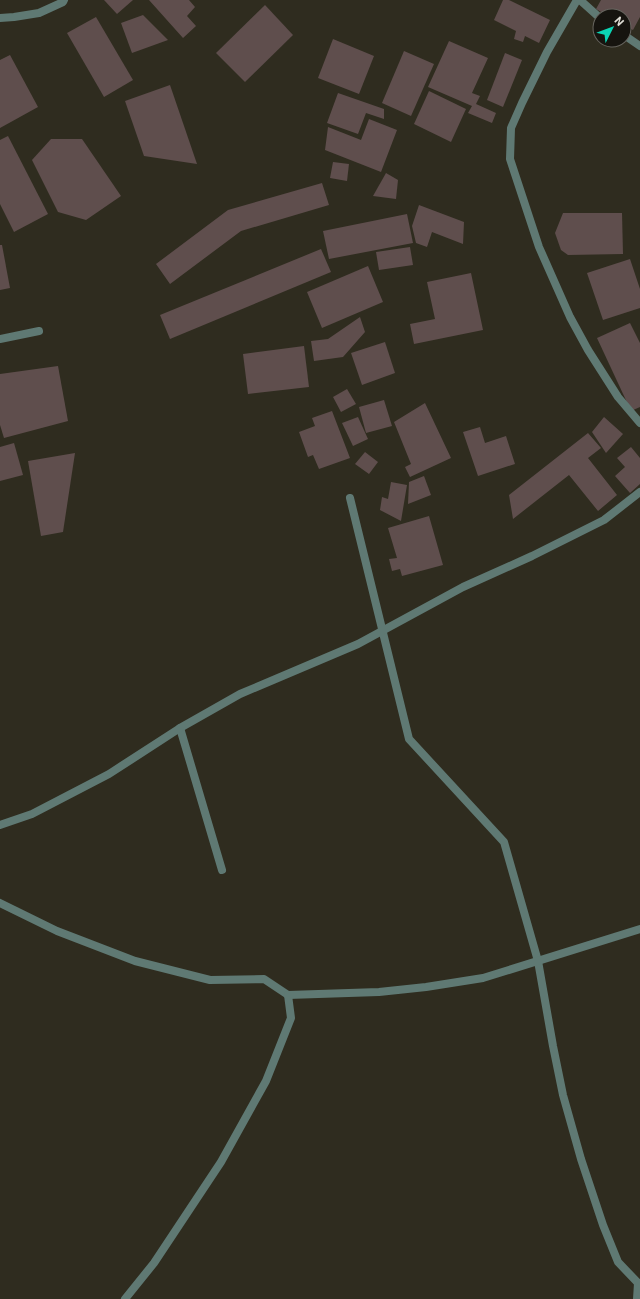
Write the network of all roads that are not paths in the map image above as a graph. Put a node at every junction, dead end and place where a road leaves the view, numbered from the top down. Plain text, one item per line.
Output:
1 (64, 0) edge
2 (578, 0) edge
3 (592, 11) edge
4 (0, 18) edge
5 (39, 331) dead end
6 (0, 339) edge
7 (640, 423) edge
8 (640, 492) edge
9 (350, 498) dead end
10 (381, 631) junction
11 (180, 728) junction
12 (0, 825) edge
13 (222, 870) dead end
14 (0, 903) edge
15 (640, 929) edge
16 (538, 961) junction
17 (288, 994) junction
18 (639, 1284) edge
19 (126, 1299) edge
20 (637, 1299) edge

1 - 4 street
2 - 3 street
2 - 7 street
5 - 6 street
8 - 10 street
9 - 10 street
10 - 11 street
10 - 16 street
11 - 12 street
11 - 13 street
14 - 17 street
15 - 16 street
16 - 17 street
16 - 18 street
17 - 19 street
18 - 20 street

